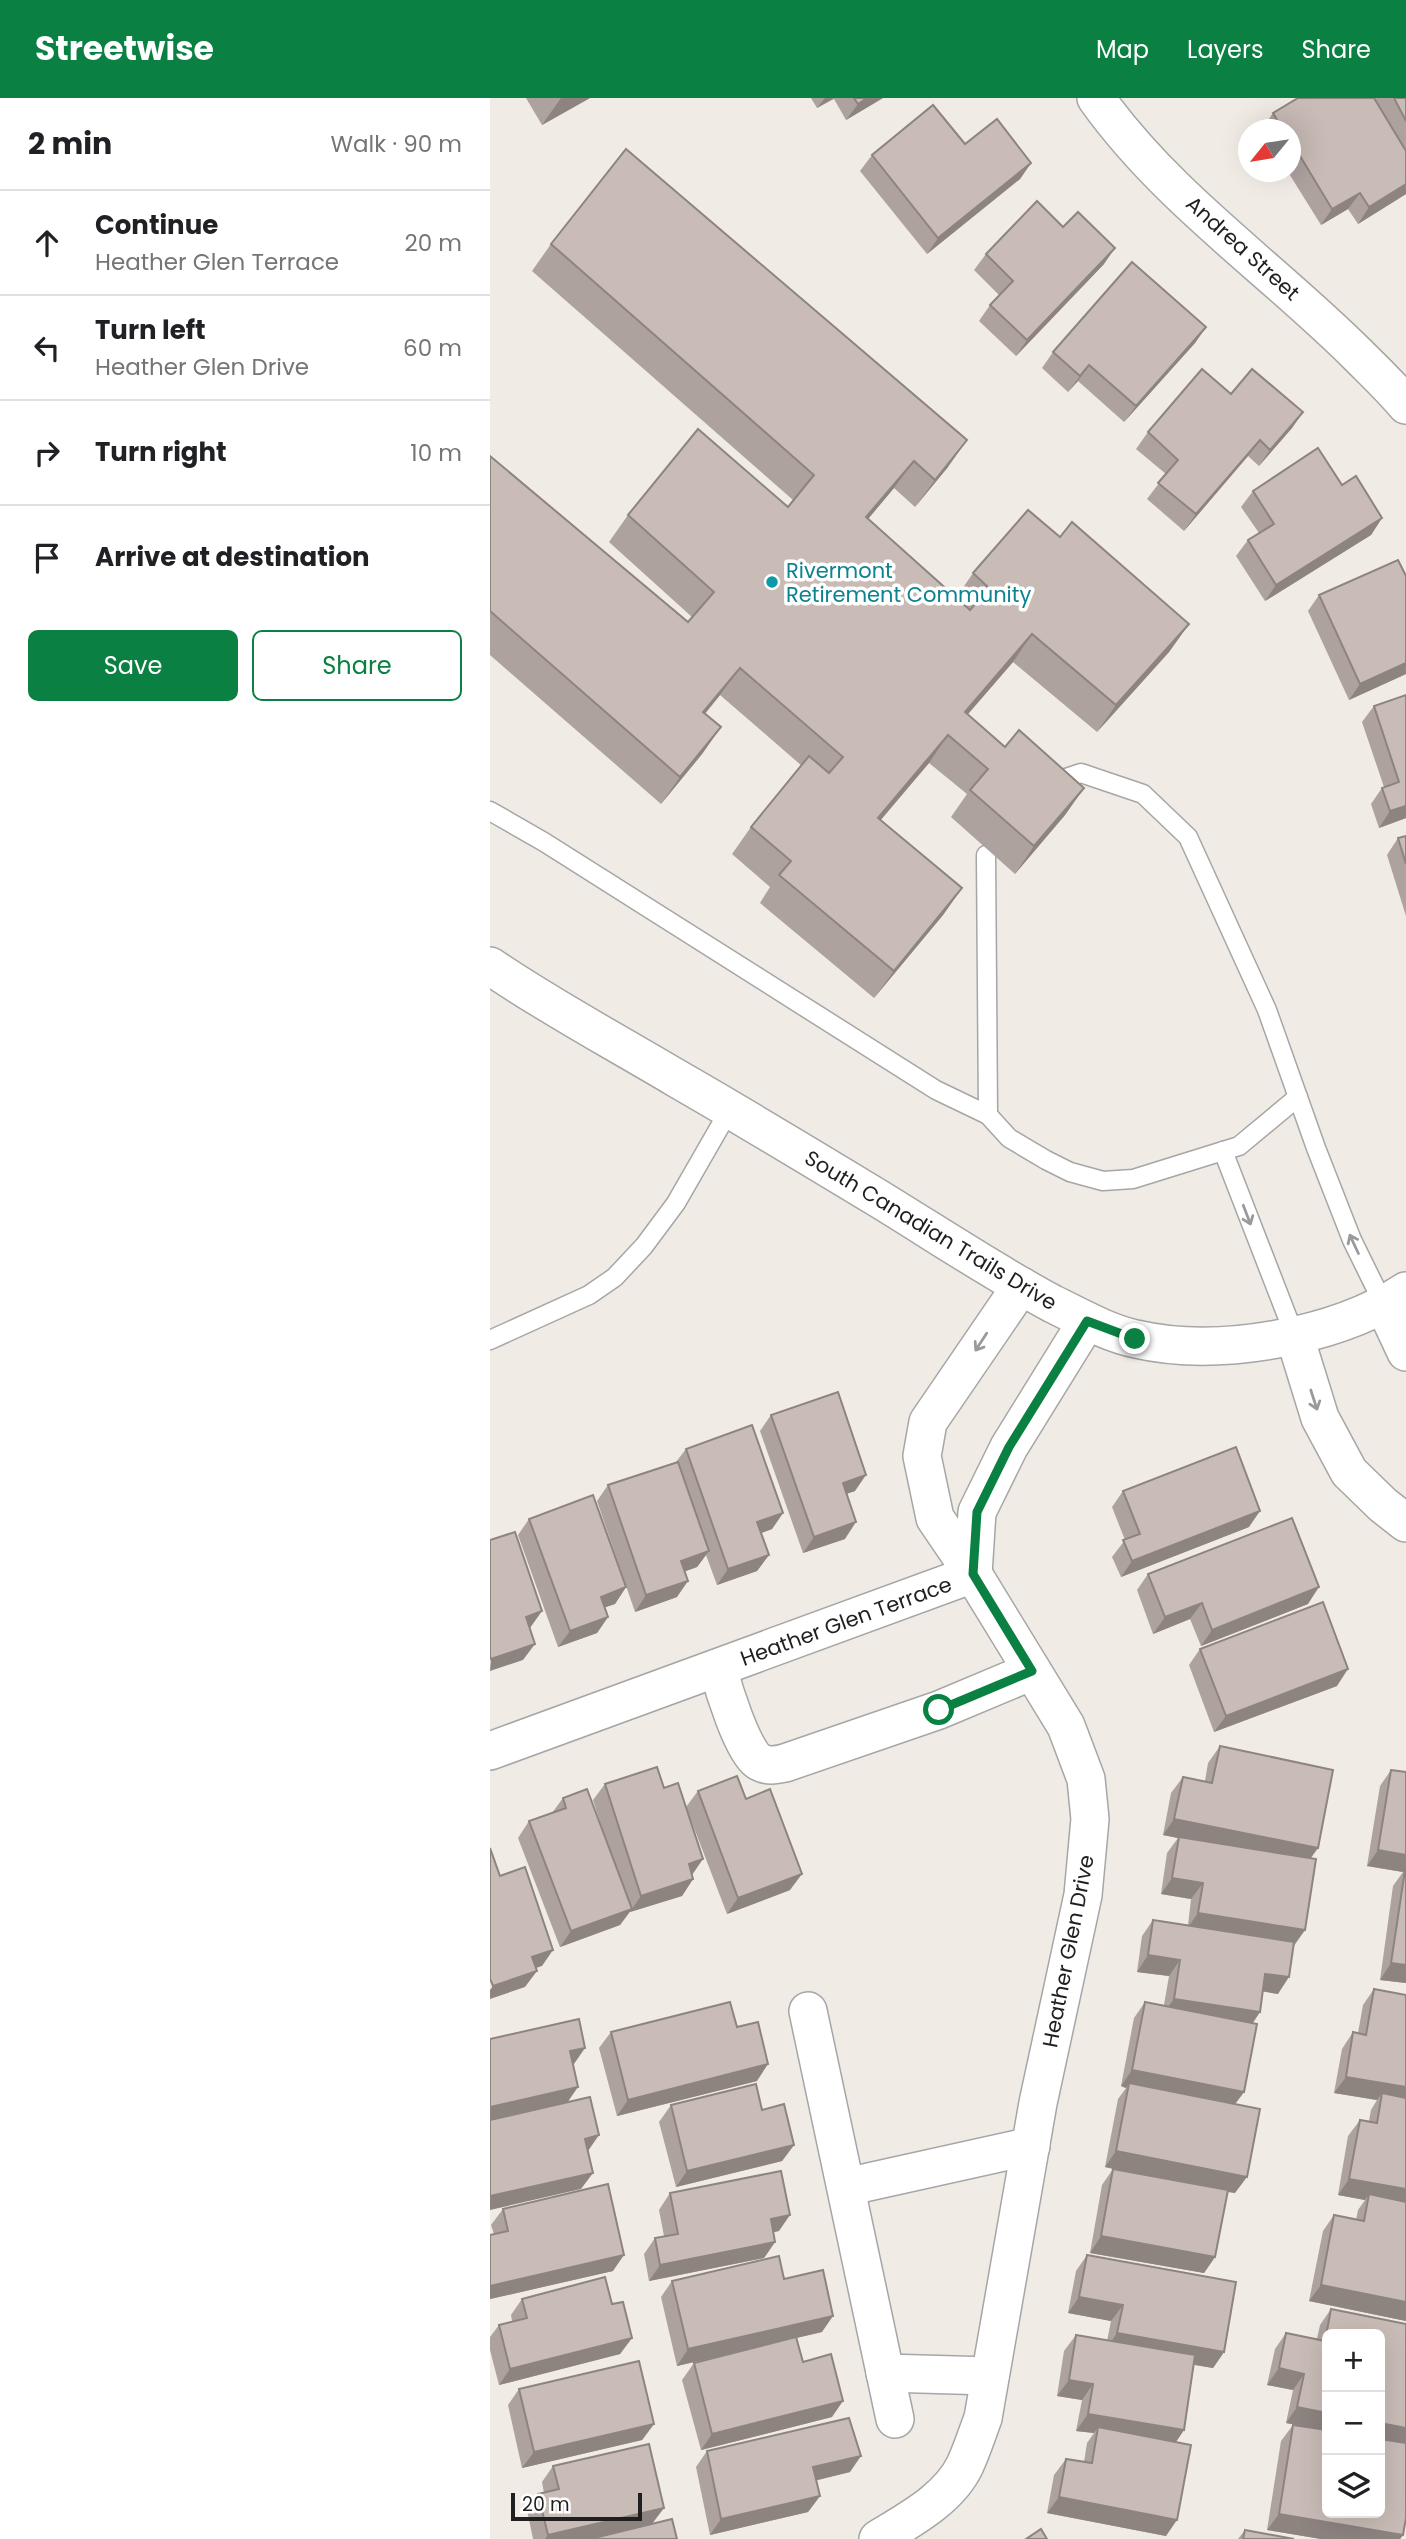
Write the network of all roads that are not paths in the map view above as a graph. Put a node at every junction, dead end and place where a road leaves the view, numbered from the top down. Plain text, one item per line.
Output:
1 (1096, 98) edge
2 (1403, 394) edge
3 (1041, 787) edge
4 (490, 811) edge
5 (986, 855) dead end
6 (490, 966) edge
7 (1298, 1097) junction
8 (730, 1109) junction
9 (988, 1115) junction
10 (1223, 1151) junction
11 (1021, 1286) junction
12 (1395, 1298) edge
13 (1087, 1321) junction
14 (1294, 1334) junction
15 (490, 1340) edge
16 (1406, 1352) edge
17 (1406, 1523) edge
18 (973, 1574) junction
19 (718, 1668) junction
20 (1032, 1671) junction
21 (490, 1751) edge
22 (808, 2011) dead end
23 (1031, 2146) junction
24 (846, 2187) junction
25 (885, 2373) junction
26 (990, 2376) junction
27 (895, 2419) dead end
28 (878, 2539) edge

1 - 2 street, Andrea Street
3 - 7 lane
4 - 9 lane
5 - 9 lane
6 - 8 street, South Canadian Trails Drive
7 - 10 lane
12 -> 7 lane
8 - 11 street, South Canadian Trails Drive
8 - 15 lane
9 - 10 lane
10 -> 14 lane
11 - 13 street, South Canadian Trails Drive
11 -> 18 street, Heather Glen Drive
12 - 14 street, South Canadian Trails Drive
12 - 16 street
13 - 14 street, South Canadian Trails Drive
13 - 18 street
14 -> 17 street
18 - 19 street, Heather Glen Terrace
18 - 20 street, Heather Glen Drive
19 - 20 street, Heather Glen Terrace
19 - 21 street, Heather Glen Terrace
20 - 23 street, Heather Glen Drive
22 - 24 street
23 - 24 street
23 - 26 street, Heather Glen Drive
24 - 25 street
25 - 26 street
25 - 27 street
26 - 28 street, Heather Glen Drive

